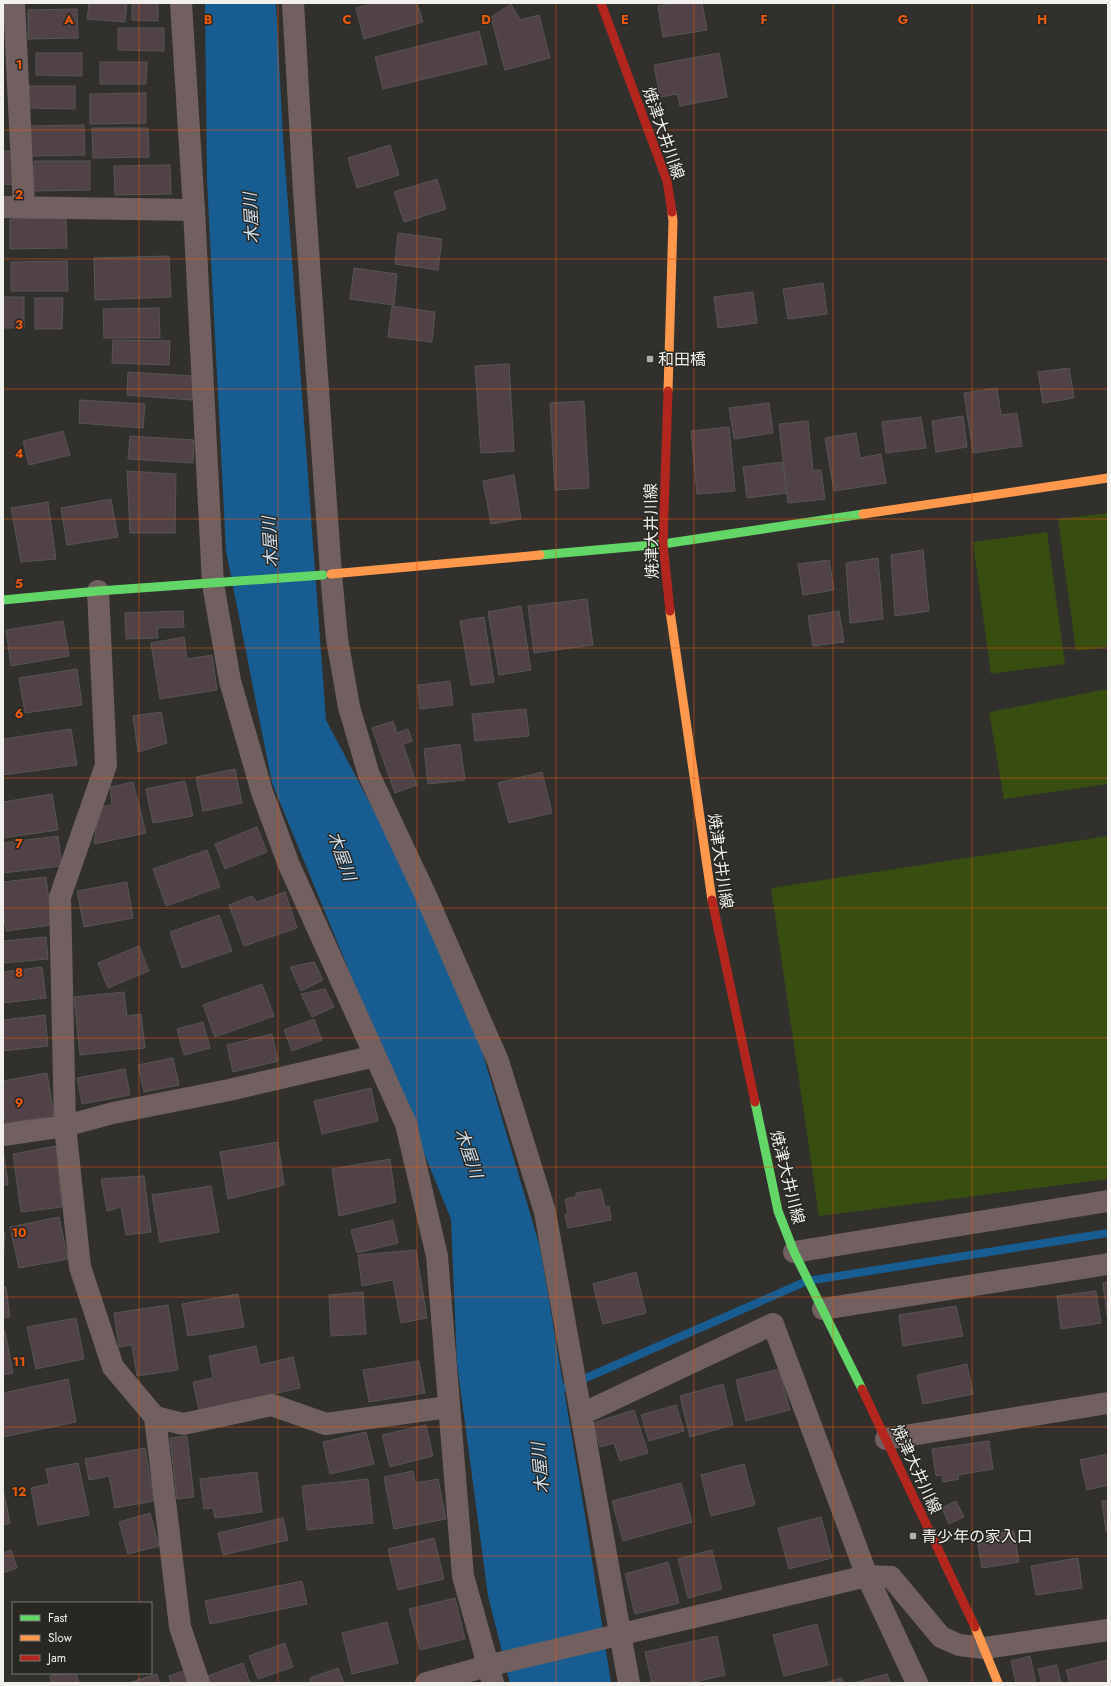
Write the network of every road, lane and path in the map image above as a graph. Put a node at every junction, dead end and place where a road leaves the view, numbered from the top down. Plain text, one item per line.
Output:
1 (14, 3) edge
2 (181, 3) edge
3 (293, 3) edge
4 (601, 3) edge
5 (14, 207) edge
6 (194, 210) junction
7 (1108, 478) edge
8 (663, 544) junction
9 (327, 574) junction
10 (213, 584) junction
11 (98, 591) junction
12 (3, 600) edge
13 (375, 1056) junction
14 (65, 1126) junction
15 (3, 1135) edge
16 (1108, 1201) edge
17 (798, 1260) junction
18 (1108, 1264) edge
19 (820, 1305) junction
20 (1108, 1404) edge
21 (448, 1407) junction
22 (582, 1414) junction
23 (155, 1418) junction
24 (886, 1438) junction
25 (867, 1576) junction
26 (1108, 1630) edge
27 (621, 1635) junction
28 (985, 1648) junction
29 (490, 1675) edge
30 (199, 1683) edge
31 (426, 1683) edge
32 (629, 1683) edge
33 (917, 1683) edge
34 (998, 1683) edge

1 - 5 street
2 - 6 street
3 - 9 street
4 - 8 main road, 焼津大井川線
5 - 6 street
6 - 10 street
7 - 8 main road
8 - 9 main road
8 - 17 main road, 焼津大井川線
9 - 10 main road
9 - 22 street
10 - 11 main road
10 - 13 street
11 - 12 main road
11 - 14 street
13 - 14 street
13 - 21 street
14 - 15 street
14 - 23 street
16 - 17 street
17 - 19 main road, 焼津大井川線
18 - 19 street
19 - 24 main road, 焼津大井川線
20 - 24 street
21 - 23 street
21 - 29 street
22 - 25 street
22 - 27 street
23 - 30 street
24 - 28 main road, 焼津大井川線
25 - 27 street
25 - 28 street
25 - 33 street
26 - 28 street
27 - 29 street
27 - 32 street
28 - 34 main road, 焼津大井川線
29 - 31 street

